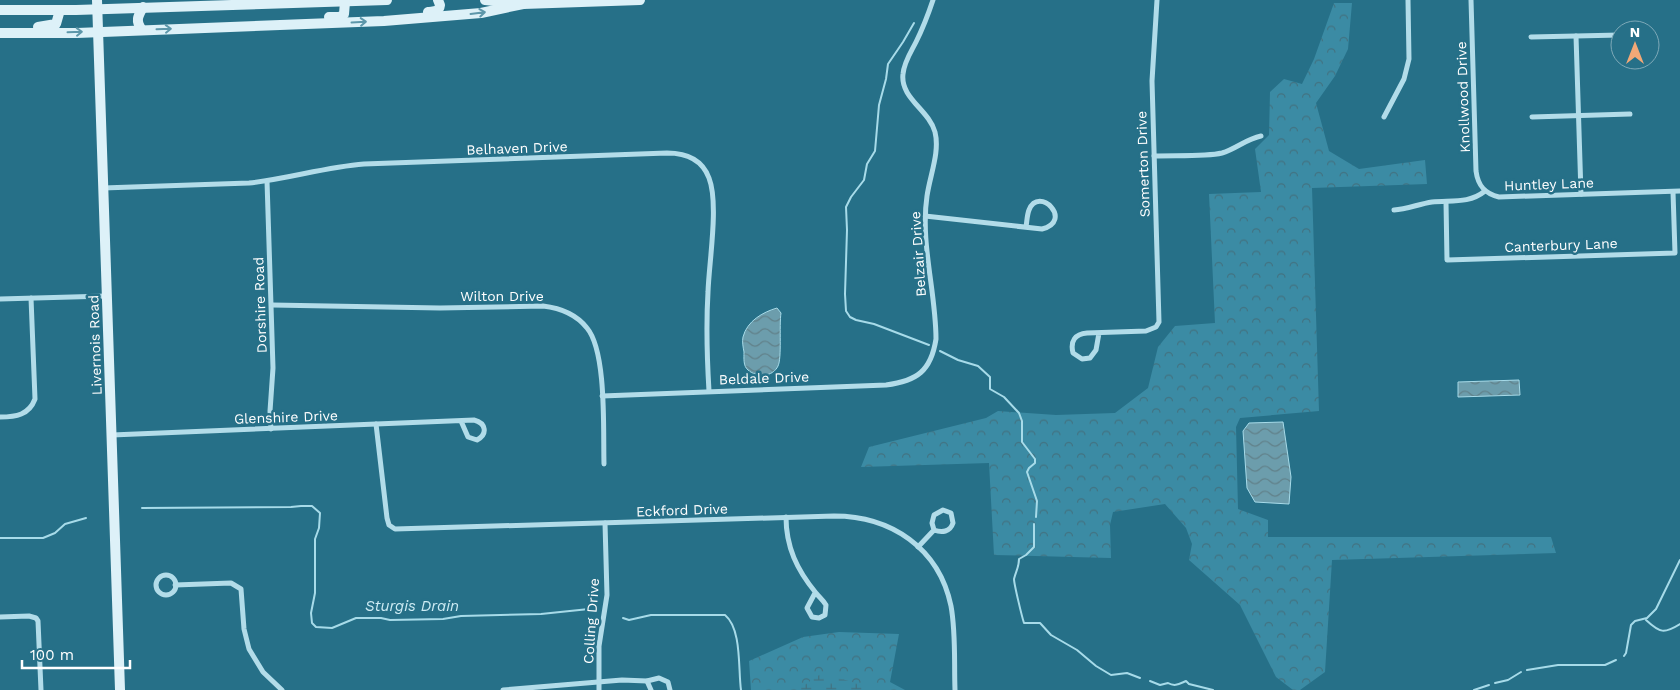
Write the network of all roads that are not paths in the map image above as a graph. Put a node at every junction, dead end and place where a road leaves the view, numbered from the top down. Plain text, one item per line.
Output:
1 (387, 0) edge
2 (438, 0) edge
3 (485, 0) edge
4 (640, 0) edge
5 (933, 0) edge
6 (1157, 0) edge
7 (1408, 0) edge
8 (1471, 0) edge
9 (581, 1) edge
10 (345, 2) junction
11 (97, 4) edge
12 (523, 4) junction
13 (143, 7) junction
14 (0, 10) edge
15 (29, 10) junction
16 (60, 10) junction
17 (0, 15) edge
18 (378, 21) junction
19 (0, 28) edge
20 (194, 28) junction
21 (142, 30) junction
22 (98, 32) junction
23 (0, 33) edge
24 (1610, 35) edge
25 (1576, 36) junction
26 (1530, 38) dead end
27 (1630, 114) dead end
28 (1578, 115) junction
29 (1384, 117) dead end
30 (1532, 117) dead end
31 (1262, 136) dead end
32 (1154, 156) junction
33 (267, 181) junction
34 (103, 188) junction
35 (1485, 191) junction
36 (1680, 191) edge
37 (1673, 192) junction
38 (1581, 194) junction
39 (1446, 202) junction
40 (1394, 210) dead end
41 (926, 216) junction
42 (1026, 226) junction
43 (108, 296) junction
44 (32, 298) junction
45 (0, 300) edge
46 (272, 305) junction
47 (1099, 332) junction
48 (923, 371) joint
49 (709, 391) junction
50 (602, 396) junction
51 (0, 417) edge
52 (461, 421) junction
53 (376, 424) junction
54 (270, 428) junction
55 (112, 435) junction
56 (604, 464) dead end
57 (786, 517) junction
58 (605, 523) junction
59 (934, 530) junction
60 (918, 547) junction
61 (175, 585) dead end
62 (815, 593) junction
63 (0, 617) edge
64 (647, 681) junction
65 (599, 682) junction
66 (278, 689) edge
67 (41, 690) edge
68 (120, 690) edge
69 (502, 690) edge
70 (600, 690) edge
71 (651, 690) edge
72 (670, 690) edge
73 (955, 690) edge

1 - 10 main road
2 - 18 main road
3 - 12 main road
4 - 9 main road
5 - 41 street, Belzair Drive
6 - 32 street, Somerton Drive
7 - 29 street
8 - 35 street, Knollwood Drive
9 - 12 main road
10 - 13 main road
10 - 20 main road
11 - 13 main road
11 - 16 main road
11 - 22 main road, Livernois Road
18 -> 12 main road
13 - 21 main road
14 - 15 main road
15 - 16 main road
15 - 17 main road
16 - 19 main road
20 -> 18 main road
21 -> 20 main road
21 - 22 main road
23 -> 22 main road
22 - 34 main road, Livernois Road
24 - 25 street
25 - 26 street
25 - 28 street
27 - 28 street
28 - 30 street
28 - 38 street
31 - 32 street
32 - 47 street, Somerton Drive
33 - 34 street, Belhaven Drive
33 - 46 street, Dorshire Road
33 - 49 street, Belhaven Drive
34 - 43 main road, Livernois Road
35 - 38 street, Huntley Lane
35 - 39 street, Huntley Lane
36 - 37 street, Huntley Lane
37 - 38 street, Huntley Lane
37 - 39 street, Canterbury Lane
39 - 40 street, Huntley Lane
41 - 42 street
41 - 48 street, Belzair Drive
42 - 42 street
43 - 44 street
43 - 55 main road, Livernois Road
44 - 45 street
44 - 51 street
46 - 50 street, Wilton Drive
46 - 54 street, Dorshire Road
47 - 47 street
48 - 49 street, Beldale Drive
49 - 50 street, Beldale Drive
50 - 56 street, Wilton Drive
52 - 52 street, Glenshire Drive
52 - 53 street, Glenshire Drive
53 - 54 street, Glenshire Drive
53 - 58 street, Eckford Drive
54 - 55 street, Glenshire Drive
55 - 68 main road, Livernois Road
57 - 58 street, Eckford Drive
57 - 60 street, Eckford Drive
57 - 62 street
58 - 65 street, Colling Drive
59 - 59 street
59 - 60 street
60 - 73 street, Eckford Drive
61 - 66 street
62 - 62 street
63 - 67 street
64 - 65 street
64 - 71 street
64 - 72 street
65 - 69 street
65 - 70 street, Colling Drive

